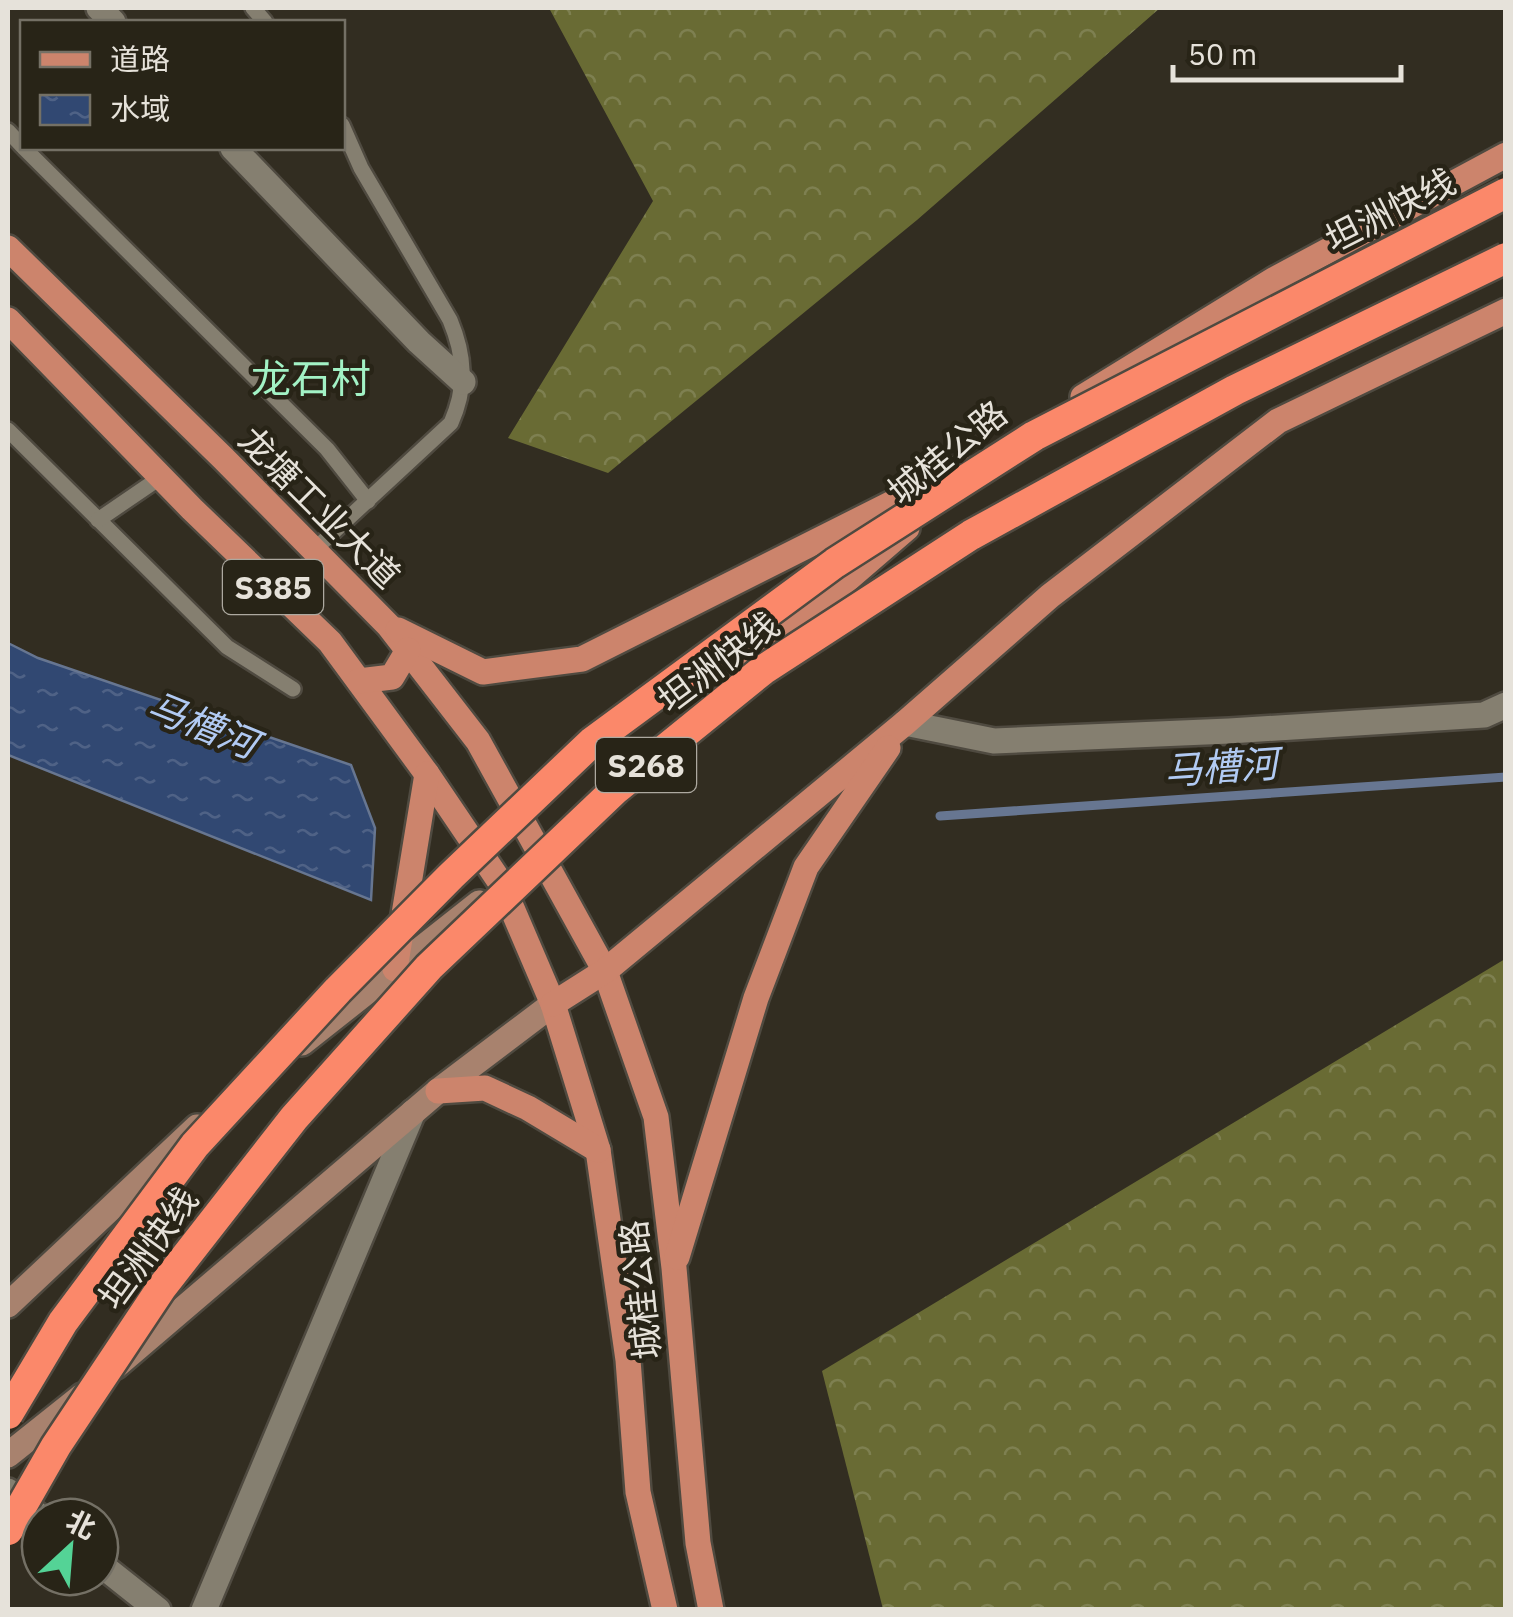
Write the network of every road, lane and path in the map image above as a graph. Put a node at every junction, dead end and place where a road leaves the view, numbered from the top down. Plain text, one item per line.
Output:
1 (345, 133) edge
2 (26, 150) edge
3 (236, 150) edge
4 (1506, 155) edge
5 (1506, 193) edge
6 (8, 248) edge
7 (1506, 258) edge
8 (1506, 310) edge
9 (10, 327) edge
10 (463, 382) junction
11 (8, 430) edge
12 (989, 454) junction
13 (161, 477) junction
14 (368, 500) junction
15 (98, 520) junction
16 (314, 550) junction
17 (389, 626) junction
18 (408, 650) junction
19 (359, 681) junction
20 (293, 690) dead end
21 (1506, 706) edge
22 (904, 723) junction
23 (427, 774) junction
24 (540, 850) junction
25 (502, 885) junction
26 (395, 969) junction
27 (605, 971) junction
28 (554, 1004) junction
29 (438, 1090) junction
30 (414, 1112) junction
31 (598, 1150) junction
32 (674, 1268) junction
33 (8, 1305) edge
34 (8, 1414) edge
35 (8, 1454) edge
36 (8, 1530) edge
37 (120, 1580) edge
38 (158, 1610) edge
39 (204, 1610) edge
40 (664, 1610) edge
41 (711, 1610) edge

1 - 10 lane
2 - 14 lane
3 - 10 street
4 - 12 main road, 城桂公路 / S268
5 - 34 highway, 坦洲快线 / S268, bridge
6 - 16 main road, 龙塘工业大道 / S385
7 - 36 highway, 坦洲快线 / S268, bridge
8 - 22 main road
9 - 13 main road, S385
10 - 14 lane
11 - 15 lane
12 - 17 main road
12 - 24 main road, 城桂公路 / S268
13 - 15 lane
13 - 19 main road, S385
14 - 16 lane
15 - 20 lane
16 - 17 main road, 龙塘工业大道 / S385
17 - 18 main road, 龙塘工业大道 / S385
18 - 19 main road
18 - 24 main road, 龙塘工业大道 / S385
19 - 23 main road, S385
21 - 22 street
22 - 27 main road
22 - 32 main road
23 - 25 main road, S385
23 - 26 main road
24 - 25 main road, 城桂公路 / S268
24 - 27 main road, 城桂公路
25 - 26 street
25 - 28 main road, 城桂公路
26 - 33 street
27 - 28 main road
27 - 32 main road, 城桂公路
28 - 29 street
28 - 31 main road, 城桂公路
29 - 30 street
29 - 31 main road
30 - 35 street
30 - 39 street
31 - 40 main road, 城桂公路
32 - 41 main road, 城桂公路
37 - 38 street

